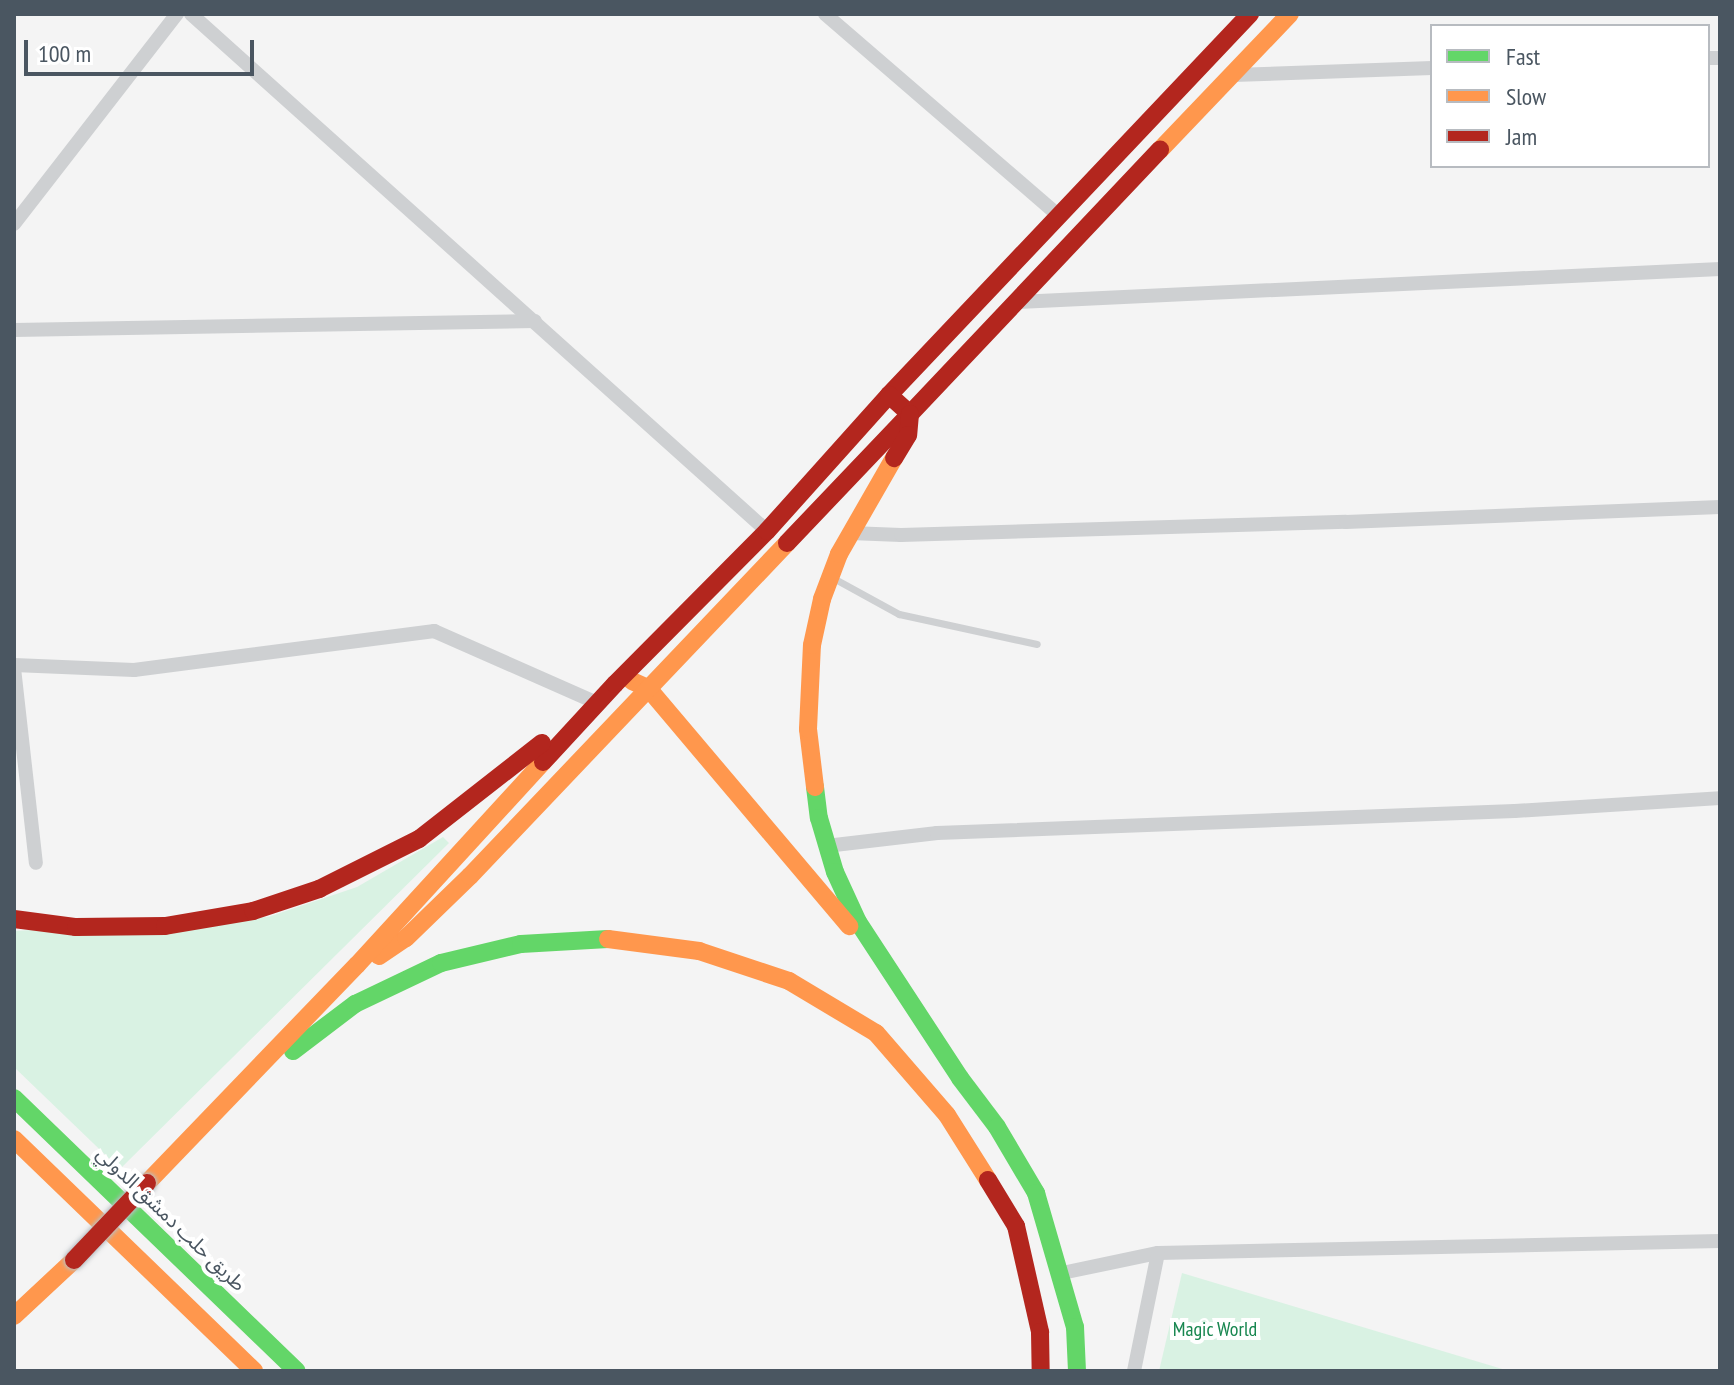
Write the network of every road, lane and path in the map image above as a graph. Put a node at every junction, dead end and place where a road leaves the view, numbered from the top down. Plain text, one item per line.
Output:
1 (177, 14) edge
2 (191, 14) edge
3 (825, 14) edge
4 (1250, 14) edge
5 (1290, 14) edge
6 (1430, 68) edge
7 (1233, 75) junction
8 (1059, 216) junction
9 (14, 224) edge
10 (1720, 269) edge
11 (1018, 302) junction
12 (535, 321) junction
13 (14, 330) edge
14 (889, 395) junction
15 (910, 414) junction
16 (1720, 507) edge
17 (767, 531) junction
18 (849, 533) junction
19 (830, 576) junction
20 (1037, 644) dead end
21 (14, 666) edge
22 (615, 684) junction
23 (648, 688) junction
24 (593, 707) junction
25 (1720, 798) edge
26 (826, 846) junction
27 (36, 863) dead end
28 (14, 919) edge
29 (357, 965) junction
30 (898, 984) junction
31 (238, 1091) junction
32 (14, 1098) edge
33 (14, 1139) edge
34 (1720, 1241) edge
35 (1158, 1253) junction
36 (1062, 1273) junction
37 (14, 1316) edge
38 (254, 1371) edge
39 (297, 1371) edge
40 (1041, 1371) edge
41 (1077, 1371) edge
42 (1134, 1371) edge

1 - 9 street
2 - 12 street
3 - 8 street
4 - 8 main road
5 - 7 main road
6 - 7 street
7 - 11 main road
8 - 14 main road
10 - 11 street
11 - 15 main road
12 - 13 street
12 - 17 street
14 - 15 main road
14 - 17 main road
15 - 18 main road
15 - 23 main road
16 - 18 street
17 - 22 main road
18 - 19 main road
19 - 20 lane
19 - 26 main road
21 - 24 street
21 - 27 street
22 - 23 main road
22 - 24 main road
23 - 29 main road
23 - 30 main road
24 - 28 main road
24 - 29 main road
25 - 26 street
26 - 30 main road
29 - 31 main road
30 - 36 main road
31 - 37 main road, bridge
31 - 40 main road
32 - 39 main road, طريق حلب دمشق الدولي
33 - 38 main road
34 - 35 street
35 - 36 street
35 - 42 street
36 - 41 main road

